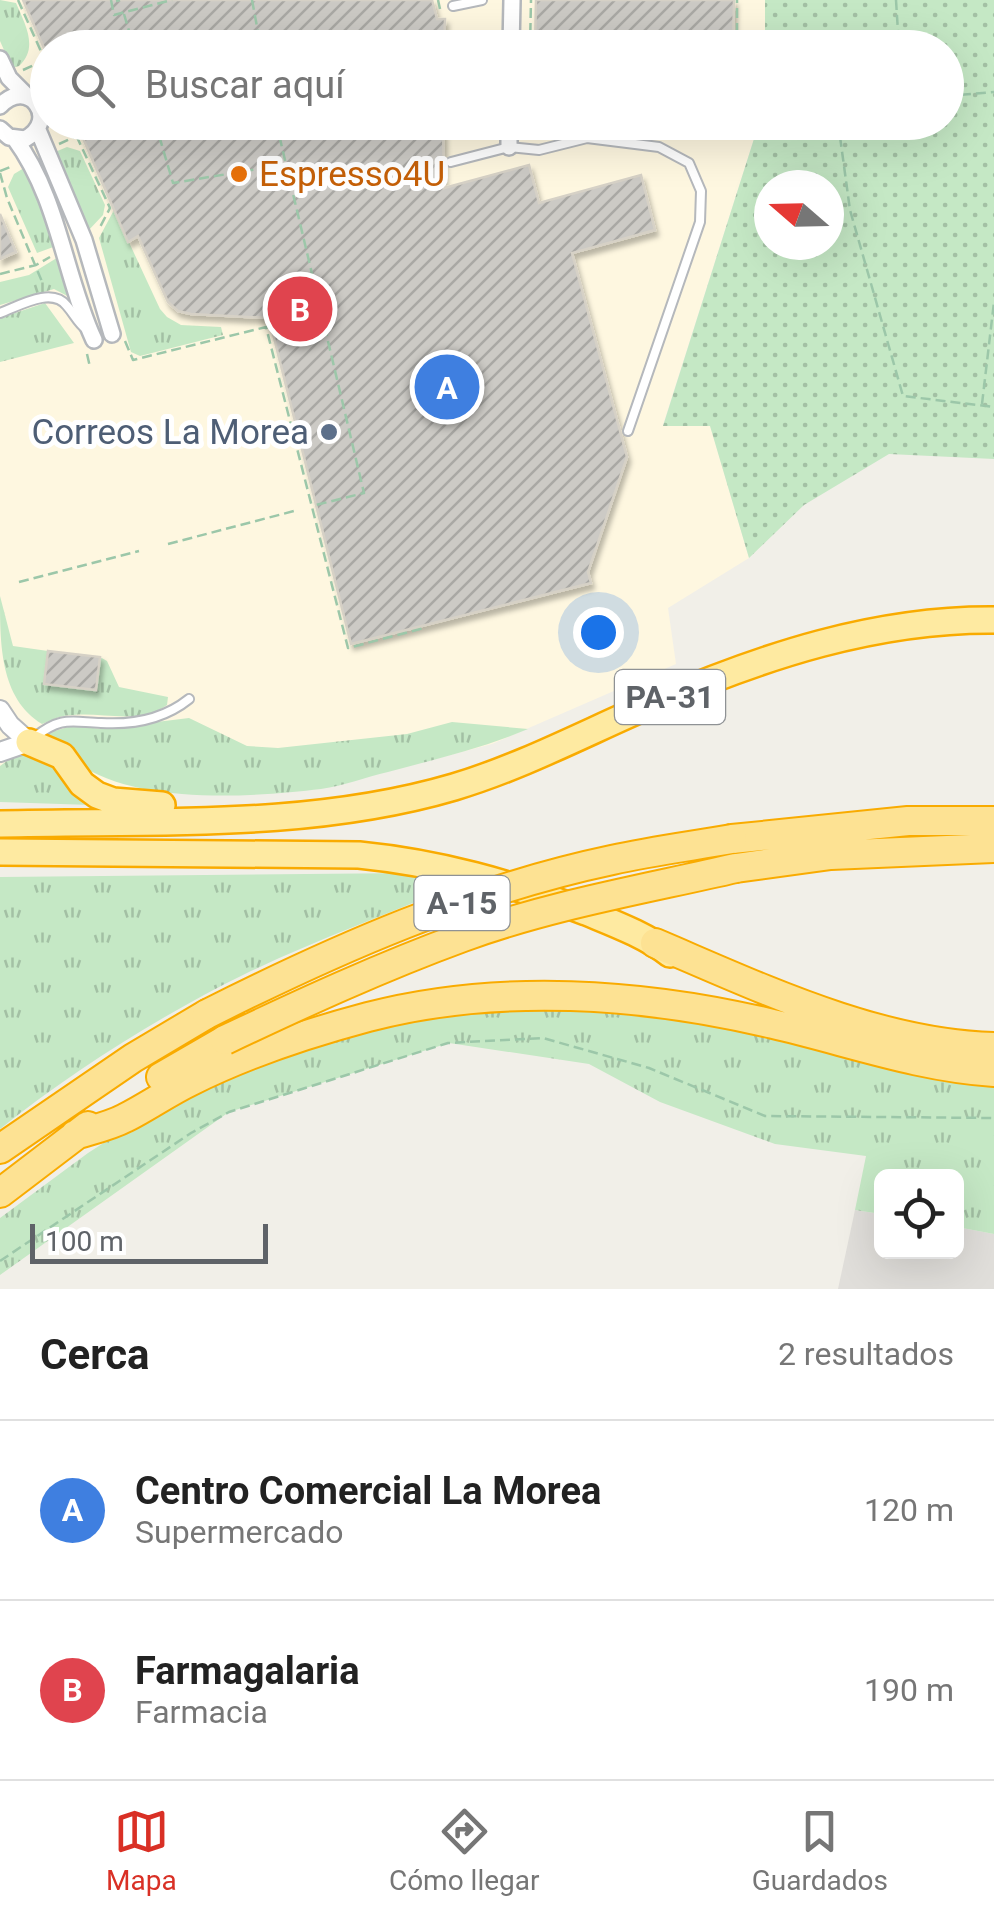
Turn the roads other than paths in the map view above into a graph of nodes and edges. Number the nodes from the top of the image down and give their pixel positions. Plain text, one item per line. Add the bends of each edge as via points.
1 (482, 0) edge
2 (512, 0) edge
3 (453, 6) dead end
4 (511, 30) edge
5 (0, 59) edge
6 (29, 98) joint
7 (0, 106) edge
8 (0, 129) edge
9 (30, 136) edge
10 (15, 139) junction
11 (42, 140) edge
12 (509, 140) edge
13 (579, 140) edge
14 (620, 140) edge
15 (470, 145) dead end
16 (508, 148) junction
17 (470, 157) junction
18 (451, 162) dead end
19 (0, 312) edge
20 (112, 334) dead end
21 (90, 339) joint
22 (628, 431) dead end
23 (994, 620) edge
24 (189, 698) dead end
25 (0, 710) edge
26 (29, 742) junction
27 (0, 752) edge
28 (356, 808) junction
29 (994, 821) edge
30 (0, 824) edge
31 (994, 848) edge
32 (0, 856) edge
33 (656, 943) junction
34 (994, 1047) edge
35 (994, 1063) edge
36 (994, 1072) edge
37 (75, 1135) junction
38 (0, 1149) edge
39 (0, 1193) edge

1 - 3 lane
2 - 4 street
5 - 6 street
6 - 7 street via 10,97
8 - 10 street
9 - 10 street
10 - 21 street via 66,249
11 - 20 street via 84,240
12 - 16 street
13 - 16 lane via 539,150
14 - 22 lane via 659,147 690,163 701,191 700,222
15 - 17 lane
16 - 17 lane
17 - 18 lane
19 - 21 lane via 57,298
23 - 28 highway, PA-31 via 877,628 763,659 526,762 454,787
24 - 26 lane via 149,720 64,720
25 - 26 street
26 - 27 street
26 - 28 highway via 62,756 82,784 113,801 223,807 330,801
28 - 30 highway, PA-31
29 - 38 highway, A-15, bridge via 908,821 732,839 611,860 459,904 317,958 207,1014
31 - 37 highway, A-15, bridge via 921,848 736,868 465,936 225,1040
32 - 33 highway via 359,854 420,862 528,890
33 - 34 highway via 872,1025
33 - 35 highway via 702,975 792,1013 914,1050
36 - 37 highway via 917,1062 684,1006 503,998 370,1016 298,1038
37 - 39 highway, A-15

